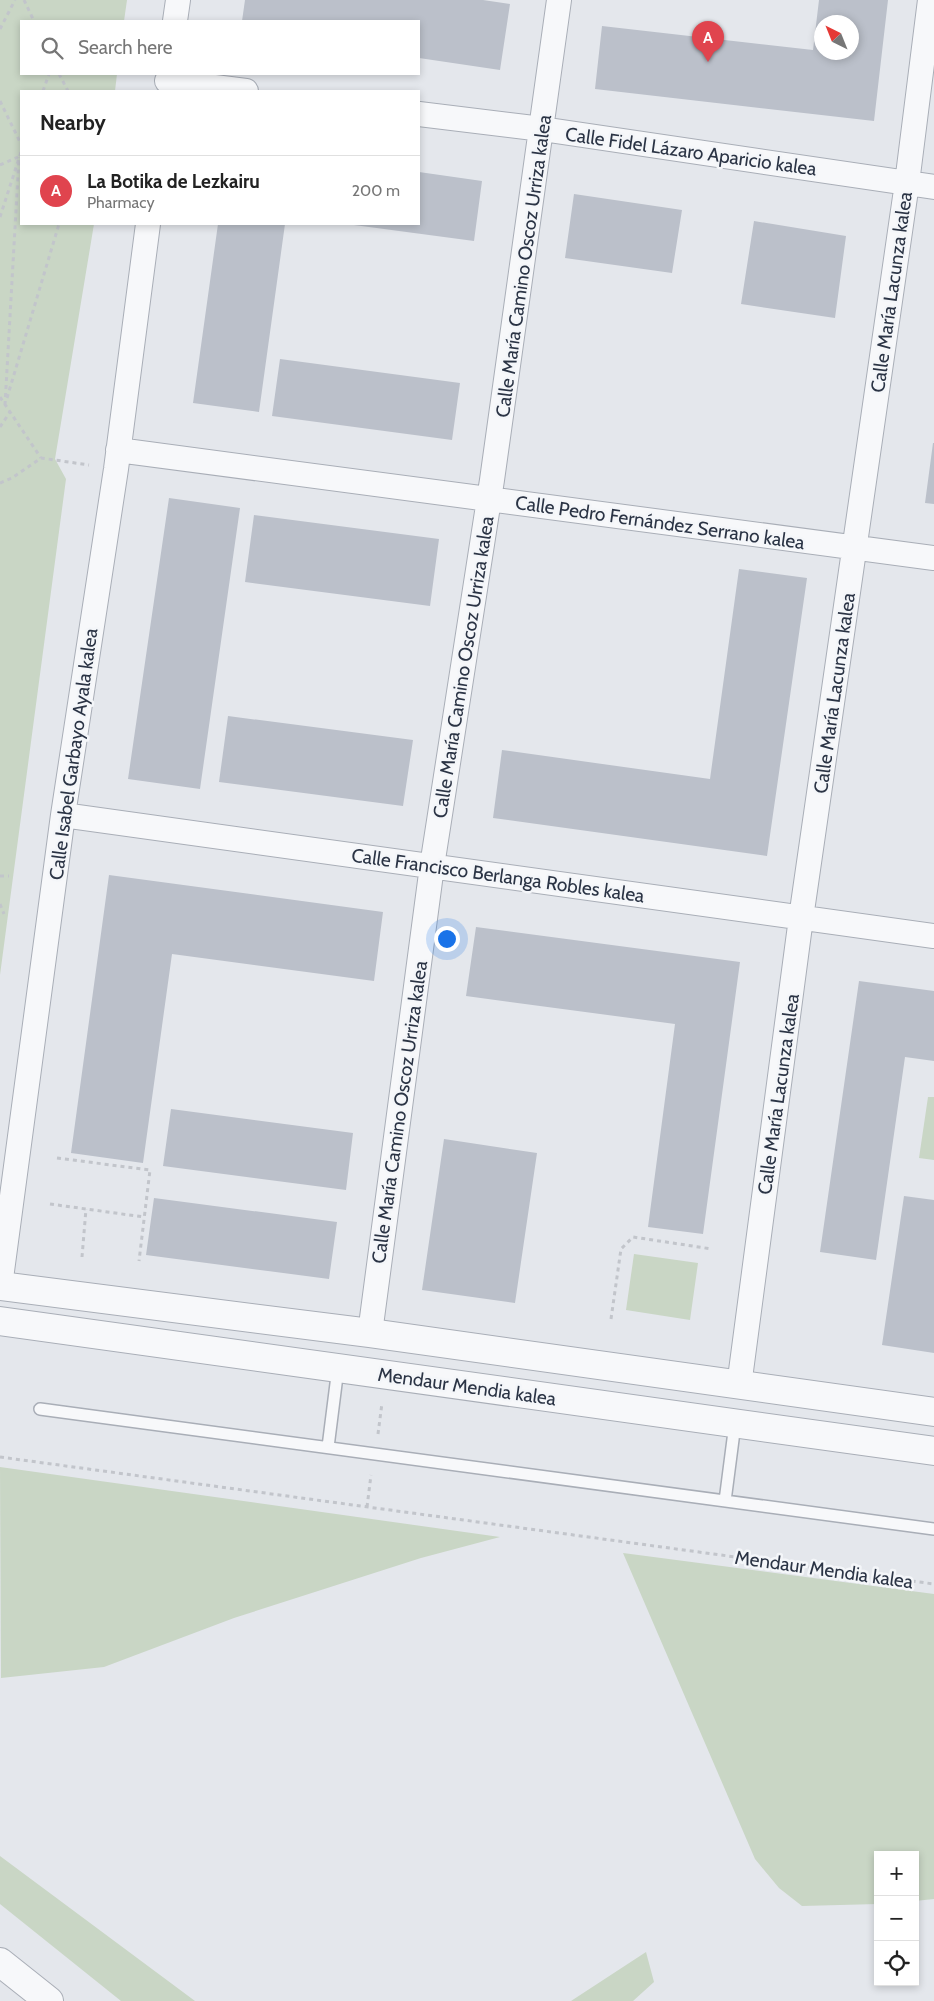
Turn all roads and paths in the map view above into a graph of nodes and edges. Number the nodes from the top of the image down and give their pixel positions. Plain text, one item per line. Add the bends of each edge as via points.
1 (15, 0) edge
2 (24, 0) edge
3 (178, 0) edge
4 (559, 0) edge
5 (930, 0) edge
6 (34, 20) edge
7 (175, 20) edge
8 (0, 29) edge
9 (49, 75) edge
10 (60, 75) edge
11 (167, 82) edge
12 (43, 90) edge
13 (67, 90) edge
14 (237, 90) edge
15 (0, 100) edge
16 (420, 114) edge
17 (542, 129) junction
18 (20, 142) edge
19 (20, 155) edge
20 (0, 165) edge
21 (907, 183) junction
22 (934, 187) edge
23 (0, 217) edge
24 (59, 225) edge
25 (148, 225) edge
26 (0, 397) edge
27 (4, 405) junction
28 (10, 412) junction
29 (0, 427) edge
30 (118, 450) junction
31 (41, 458) junction
32 (54, 460) dead end
33 (0, 483) edge
34 (489, 500) junction
35 (855, 548) junction
36 (934, 558) edge
37 (63, 815) junction
38 (432, 866) junction
39 (0, 876) edge
40 (9, 876) dead end
41 (0, 904) edge
42 (4, 914) dead end
43 (802, 918) junction
44 (934, 936) edge
45 (56, 1158) dead end
46 (50, 1204) dead end
47 (86, 1209) junction
48 (144, 1217) junction
49 (712, 1249) dead end
50 (82, 1257) dead end
51 (138, 1261) dead end
52 (0, 1286) edge
53 (611, 1319) dead end
54 (0, 1321) edge
55 (370, 1334) junction
56 (338, 1368) junction
57 (739, 1386) junction
58 (40, 1409) dead end
59 (934, 1412) edge
60 (735, 1424) junction
61 (328, 1447) junction
62 (934, 1451) edge
63 (0, 1457) edge
64 (725, 1501) junction
65 (934, 1529) edge
66 (934, 1584) edge
67 (0, 1962) edge
68 (48, 2001) edge

1 - 8 path
2 - 6 path
3 - 7 street
4 - 17 street, Calle María Camino Oscoz Urriza kalea
5 - 21 street, Calle María Lacunza kalea
9 - 12 path
10 - 13 path
11 - 14 street
15 - 18 path
16 - 17 street, Calle Fidel Lázaro Aparicio kalea
17 - 21 street, Calle Fidel Lázaro Aparicio kalea
17 - 34 street, Calle María Camino Oscoz Urriza kalea
19 - 20 path
19 - 23 path
19 - 27 path
21 - 22 street, Calle Fidel Lázaro Aparicio kalea
21 - 35 street, Calle María Lacunza kalea
24 - 27 path
25 - 30 street, Calle Isabel Garbayo Ayala kalea
26 - 27 path
27 - 28 path
28 - 29 path
28 - 31 path
30 - 34 street, Calle Pedro Fernández Serrano kalea
30 - 37 street, Calle Isabel Garbayo Ayala kalea
31 - 32 path
31 - 33 path
34 - 35 street, Calle Pedro Fernández Serrano kalea
34 - 38 street, Calle María Camino Oscoz Urriza kalea
35 - 36 street, Calle Pedro Fernández Serrano kalea
35 - 43 street, Calle María Lacunza kalea
37 - 38 street, Calle Francisco Berlanga Robles kalea
37 - 52 street, Calle Isabel Garbayo Ayala kalea
38 - 43 street, Calle Francisco Berlanga Robles kalea
38 - 55 street, Calle María Camino Oscoz Urriza kalea
39 - 40 path
41 - 42 path
43 - 44 street, Calle Francisco Berlanga Robles kalea
43 - 57 street, Calle María Lacunza kalea
45 - 48 path via 150,1170
46 - 47 path
47 - 48 path
47 - 50 path
48 - 51 path
49 - 53 path via 633,1237 621,1249
52 - 55 street, Mendaur Mendia kalea
54 - 56 street, Mendaur Mendia kalea
55 - 57 street, Mendaur Mendia kalea
56 - 60 street, Mendaur Mendia kalea
56 - 61 lane
57 - 59 street, Mendaur Mendia kalea
58 - 61 lane
60 - 62 street, Mendaur Mendia kalea
60 - 64 lane
61 - 64 lane
63 - 66 path, Mendaur Mendia kalea
64 - 65 lane
67 - 68 street

